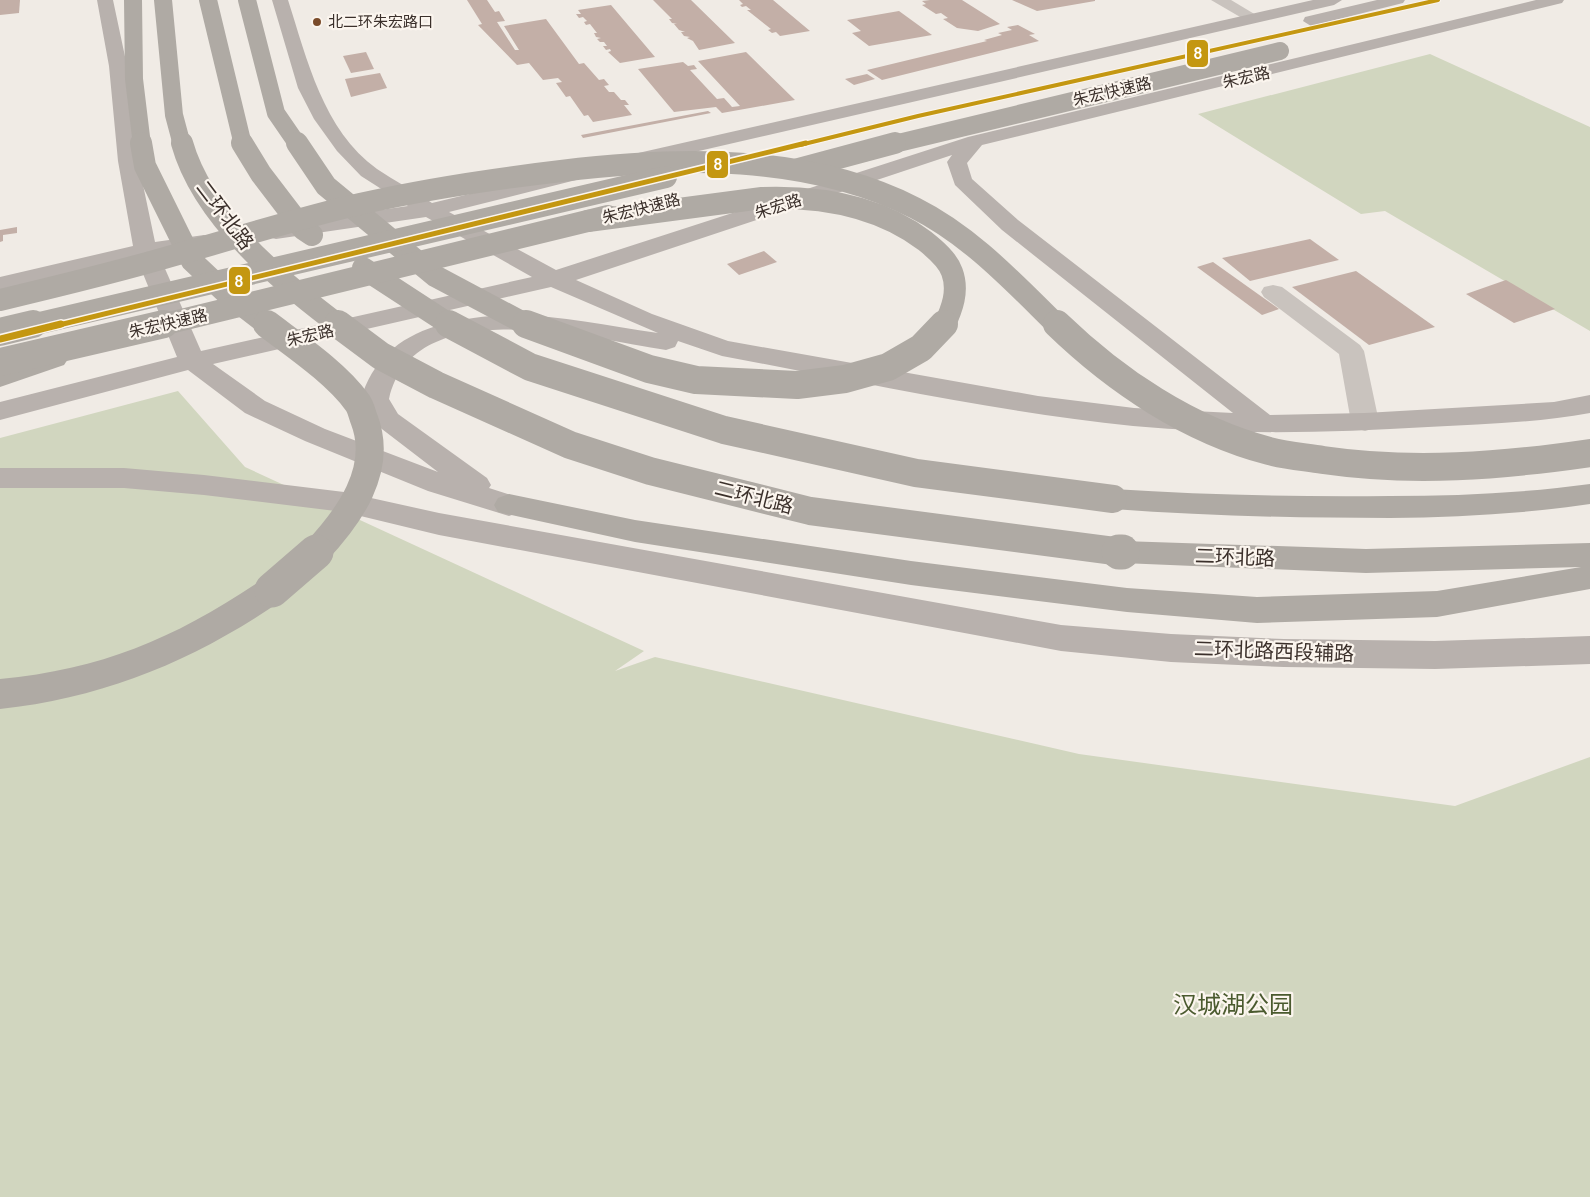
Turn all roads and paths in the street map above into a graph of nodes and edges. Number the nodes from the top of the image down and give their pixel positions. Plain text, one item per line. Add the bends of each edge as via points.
1 (105, 0) edge
2 (133, 0) edge
3 (163, 0) edge
4 (208, 0) edge
5 (247, 0) edge
6 (280, 0) edge
7 (1219, 0) edge
8 (1334, 0) edge
9 (1397, 0) edge
10 (1556, 0) edge
11 (1458, 4) dead end
12 (1255, 26) junction
13 (1280, 51) joint
14 (975, 141) junction
15 (429, 210) junction
16 (588, 221) junction
17 (145, 250) junction
18 (554, 279) junction
19 (0, 284) edge
20 (1273, 292) dead end
21 (0, 300) edge
22 (162, 325) junction
23 (0, 332) edge
24 (722, 348) junction
25 (192, 361) junction
26 (0, 363) edge
27 (0, 379) edge
28 (1590, 404) edge
29 (0, 411) edge
30 (1365, 422) junction
31 (1264, 424) junction
32 (1590, 453) edge
33 (0, 478) edge
34 (1590, 494) edge
35 (509, 505) junction
36 (733, 546) junction
37 (586, 551) junction
38 (1590, 555) edge
39 (618, 557) junction
40 (1590, 576) edge
41 (1590, 650) edge
42 (0, 694) edge

1 - 17 main road
2 - 42 highway, bridge via 134,79 145,166 192,261 226,293 322,366 358,403 372,448 366,477 335,532 307,561 233,617 187,643 138,663 80,682
3 - 38 highway, 二环北路, bridge via 174,115 184,151 202,189 243,244 302,297 381,356 436,386 570,445 650,471 810,511 1122,552 1366,561
4 - 34 highway, bridge via 241,142 303,229 449,324 530,367 724,430 916,473 1113,499 1301,509 1477,506
5 - 16 highway, bridge via 276,113 326,186 435,276 531,327 649,369 696,380 797,385 845,379 888,367 942,330 952,308 952,271 936,250 885,217 823,200 762,198
6 - 15 main road via 307,88 324,119 368,172
7 - 12 street
8 - 12 main road
9 - 12 main road, 朱宏路
10 - 14 main road, 朱宏路
11 - 13 main road, 朱宏路
12 - 15 main road via 682,149
12 - 23 highway, 朱宏快速路, bridge via 495,219
13 - 16 highway, 朱宏快速路, bridge
14 - 18 main road, 朱宏路
14 - 31 main road via 957,162 962,181 1010,225
15 - 17 main road
15 - 18 main road
16 - 22 highway, 朱宏快速路, bridge
17 - 19 main road
17 - 25 main road
18 - 24 main road via 643,319
18 - 25 main road, 朱宏路
20 - 30 street via 1351,351
21 - 32 highway, bridge via 328,213 430,191 643,162 739,162 820,176 885,194 917,209 982,251 1090,355 1148,396 1210,429 1269,451 1377,468 1435,469
22 - 26 highway, 朱宏快速路, bridge
22 - 27 highway, bridge
24 - 31 main road via 1038,405 1134,417
24 - 35 main road via 544,322 503,320 442,332 403,351 381,378 375,399 388,420 460,476
25 - 29 main road, 朱宏路
25 - 35 main road via 255,407 315,435 439,484
28 - 30 main road via 1554,411
30 - 31 main road
33 - 37 main road, 二环北路西段辅路 via 124,478 344,502
35 - 36 highway
35 - 37 main road
36 - 39 main road
36 - 40 highway via 1115,599 1257,610 1437,604
37 - 39 main road, 二环北路西段辅路
39 - 41 main road, 二环北路西段辅路 via 1061,638 1272,653 1435,655

